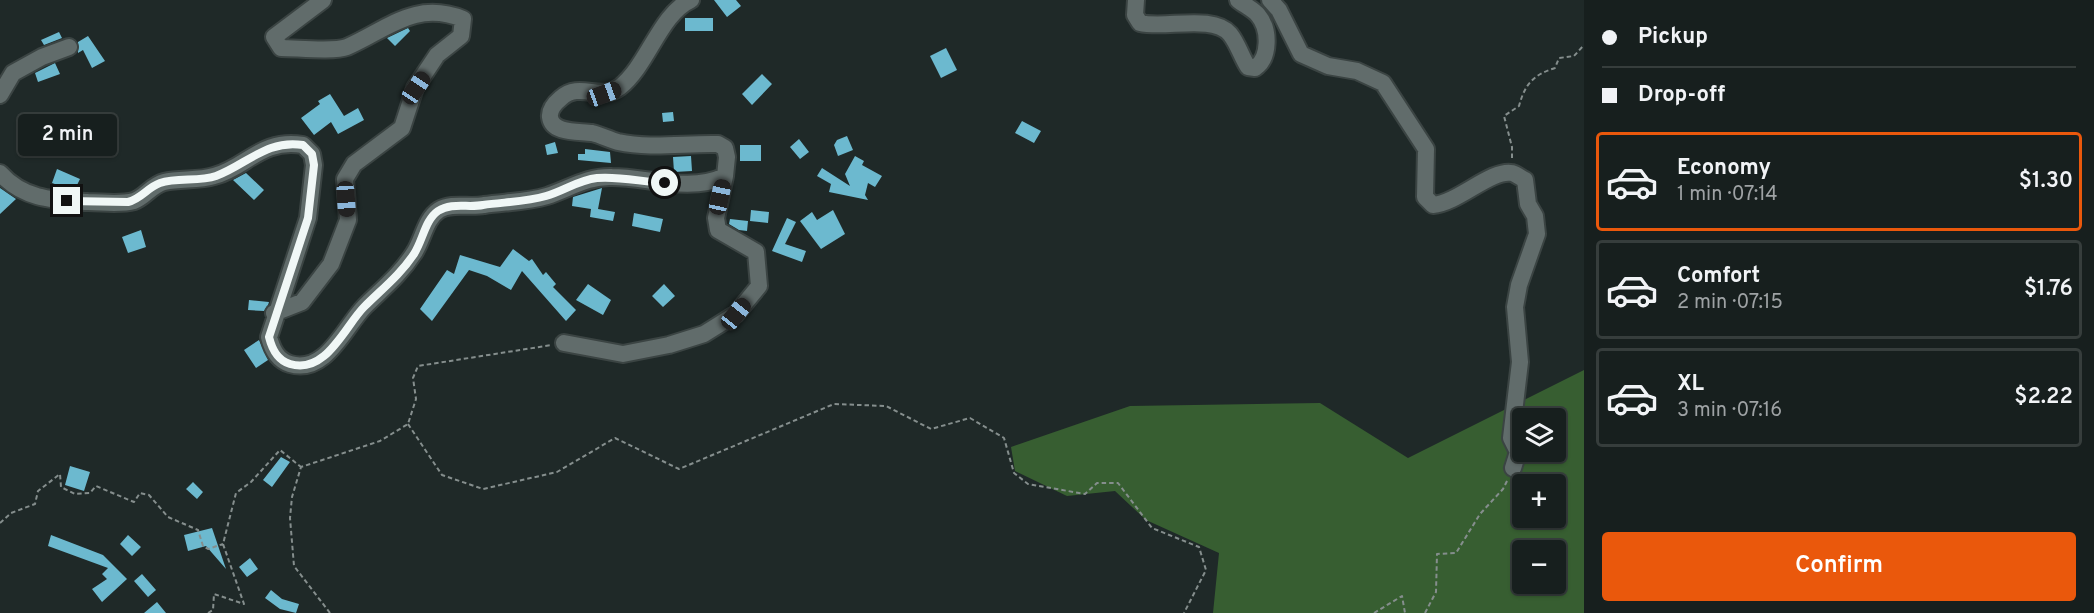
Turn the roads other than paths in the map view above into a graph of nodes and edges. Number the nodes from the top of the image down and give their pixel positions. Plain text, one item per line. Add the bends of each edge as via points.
1 (323, 0) edge
2 (691, 0) edge
3 (1136, 0) edge
4 (1238, 0) edge
5 (1270, 0) edge
6 (69, 47) dead end
7 (0, 95) edge
8 (0, 173) edge
9 (725, 176) junction
10 (274, 313) junction
11 (564, 343) road end
12 (1512, 468) road end

1 - 10 street via 274,37 281,48 345,48 419,4 450,9 463,18 461,36 437,55 416,88 402,128 354,164 345,179 348,220 332,264 302,302
2 - 9 street via 675,11 631,77 604,94 573,90 553,106 551,122 558,129 619,142 718,144 725,148 727,157
3 - 4 street via 1135,15 1140,23 1155,27 1215,25 1228,32 1248,67 1255,68 1263,62 1265,32 1259,16
5 - 12 street via 1301,54 1383,82 1426,148 1425,197 1433,205 1445,204 1497,176 1511,173 1525,180 1537,234 1515,307 1520,362 1511,438 1518,452
6 - 7 street via 13,72
8 - 10 street via 21,191 48,200 118,203 137,200 156,184 215,176 255,153 277,146 303,145 312,154 314,165 308,218
9 - 10 street via 684,183 594,178 546,196 439,210 393,282 365,306 334,346 314,363 301,366 278,357 269,337
9 - 11 street via 716,218 718,230 756,252 759,286 736,314 704,334 623,354

